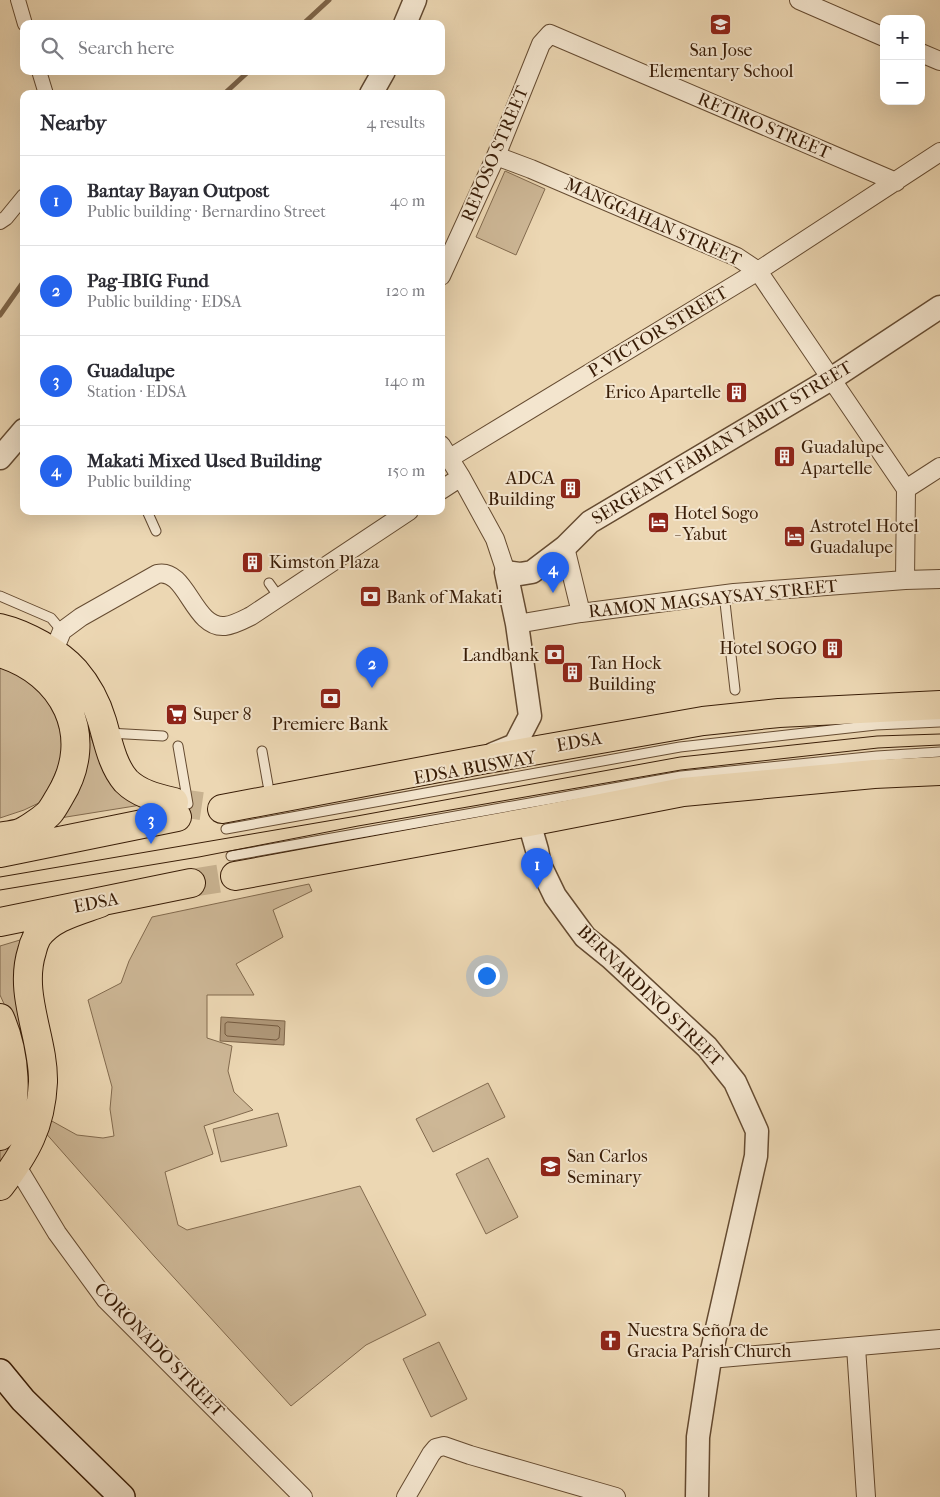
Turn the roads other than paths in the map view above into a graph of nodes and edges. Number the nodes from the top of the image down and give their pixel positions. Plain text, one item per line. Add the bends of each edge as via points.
1 (18, 0) edge
2 (415, 0) edge
3 (799, 0) edge
4 (24, 20) edge
5 (407, 20) edge
6 (550, 34) joint
7 (880, 35) edge
8 (925, 55) edge
9 (940, 61) edge
10 (41, 75) edge
11 (382, 75) edge
12 (45, 90) edge
13 (373, 90) edge
14 (940, 152) edge
15 (496, 156) junction
16 (896, 182) junction
17 (20, 201) edge
18 (0, 222) edge
19 (445, 267) edge
20 (758, 271) junction
21 (940, 307) edge
22 (831, 379) junction
23 (20, 435) edge
24 (445, 451) edge
25 (0, 458) edge
26 (940, 467) edge
27 (462, 476) junction
28 (445, 487) edge
29 (906, 489) junction
30 (149, 515) edge
31 (402, 515) edge
32 (156, 531) dead end
33 (565, 547) junction
34 (506, 572) junction
35 (940, 579) edge
36 (905, 580) junction
37 (724, 594) junction
38 (0, 596) edge
39 (581, 613) junction
40 (518, 624) junction
41 (0, 628) edge
42 (57, 642) junction
43 (0, 652) edge
44 (735, 690) dead end
45 (940, 705) edge
46 (940, 722) edge
47 (106, 733) junction
48 (163, 736) dead end
49 (178, 746) dead end
50 (262, 751) dead end
51 (940, 752) edge
52 (482, 760) junction
53 (940, 771) edge
54 (268, 785) dead end
55 (180, 807) junction
56 (224, 819) joint
57 (529, 822) junction
58 (0, 837) edge
59 (0, 853) edge
60 (233, 866) joint
61 (192, 883) tunnel mouth
62 (100, 903) junction
63 (0, 922) edge
64 (0, 1018) edge
65 (6, 1110) edge
66 (0, 1136) edge
67 (8, 1175) edge
68 (940, 1339) edge
69 (856, 1347) junction
70 (710, 1359) junction
71 (0, 1372) edge
72 (122, 1497) edge
73 (304, 1497) edge
74 (406, 1497) edge
75 (616, 1497) edge
76 (697, 1497) edge
77 (866, 1497) edge

1 - 4 street
2 - 5 street
3 - 7 street
6 - 15 street, REPOSO STREET via 541,44
6 - 16 street, RETIRO STREET
8 - 9 street
10 - 12 street
11 - 13 street
14 - 16 street, P. VICTOR STREET
15 - 19 street, REPOSO STREET
15 - 20 street, MANGGAHAN STREET via 737,257
16 - 20 street, P. VICTOR STREET
17 - 18 street
20 - 22 street, MANGGAHAN STREET
20 - 24 street, P. VICTOR STREET
21 - 22 street, SERGEANT FABIAN YABUT STREET
22 - 29 street, MANGGAHAN STREET
22 - 33 street, SERGEANT FABIAN YABUT STREET via 590,522
23 - 25 street
24 - 27 street
26 - 29 street
27 - 28 street
27 - 34 street via 495,539
29 - 36 street
30 - 32 lane
31 - 42 street via 274,590 251,616 236,624 212,624 162,568 157,574 80,617
33 - 34 street, SERGEANT FABIAN YABUT STREET via 532,572
33 - 39 street
34 - 40 street
35 - 36 street, RAMON MAGSAYSAY STREET
36 - 37 street, RAMON MAGSAYSAY STREET
37 - 39 street, RAMON MAGSAYSAY STREET
37 - 44 lane
38 - 42 lane via 51,618
39 - 40 street, RAMON MAGSAYSAY STREET
40 - 52 street via 530,716 515,745
41 - 42 highway via 37,643
42 - 47 highway via 88,691
43 - 58 highway via 31,666 57,690 72,719 76,745 73,769 49,814 23,832
45 - 52 highway, EDSA via 717,719
46 - 56 lane, EDSA BUSWAY via 680,747
47 - 48 lane
47 - 55 highway via 125,780 143,793
49 - 55 lane
50 - 54 lane
51 - 60 lane via 681,776
52 - 56 highway, EDSA
53 - 57 highway via 683,792
55 - 59 highway
57 - 60 highway
57 - 70 street, BERNARDINO STREET via 540,865 555,896 586,937 707,1047 735,1082 757,1131 756,1156
61 - 62 highway, EDSA
62 - 63 highway, EDSA
62 - 67 highway via 46,927 36,939 30,956 27,974 43,1081 33,1132
64 - 65 highway via 9,1040 14,1087
65 - 66 highway via 4,1130
67 - 73 street, CORONADO STREET via 57,1233 106,1300
68 - 69 street
69 - 70 street
69 - 77 street
70 - 76 street, BERNARDINO STREET via 698,1437
71 - 72 main road via 23,1400
74 - 75 street via 431,1454 444,1446

